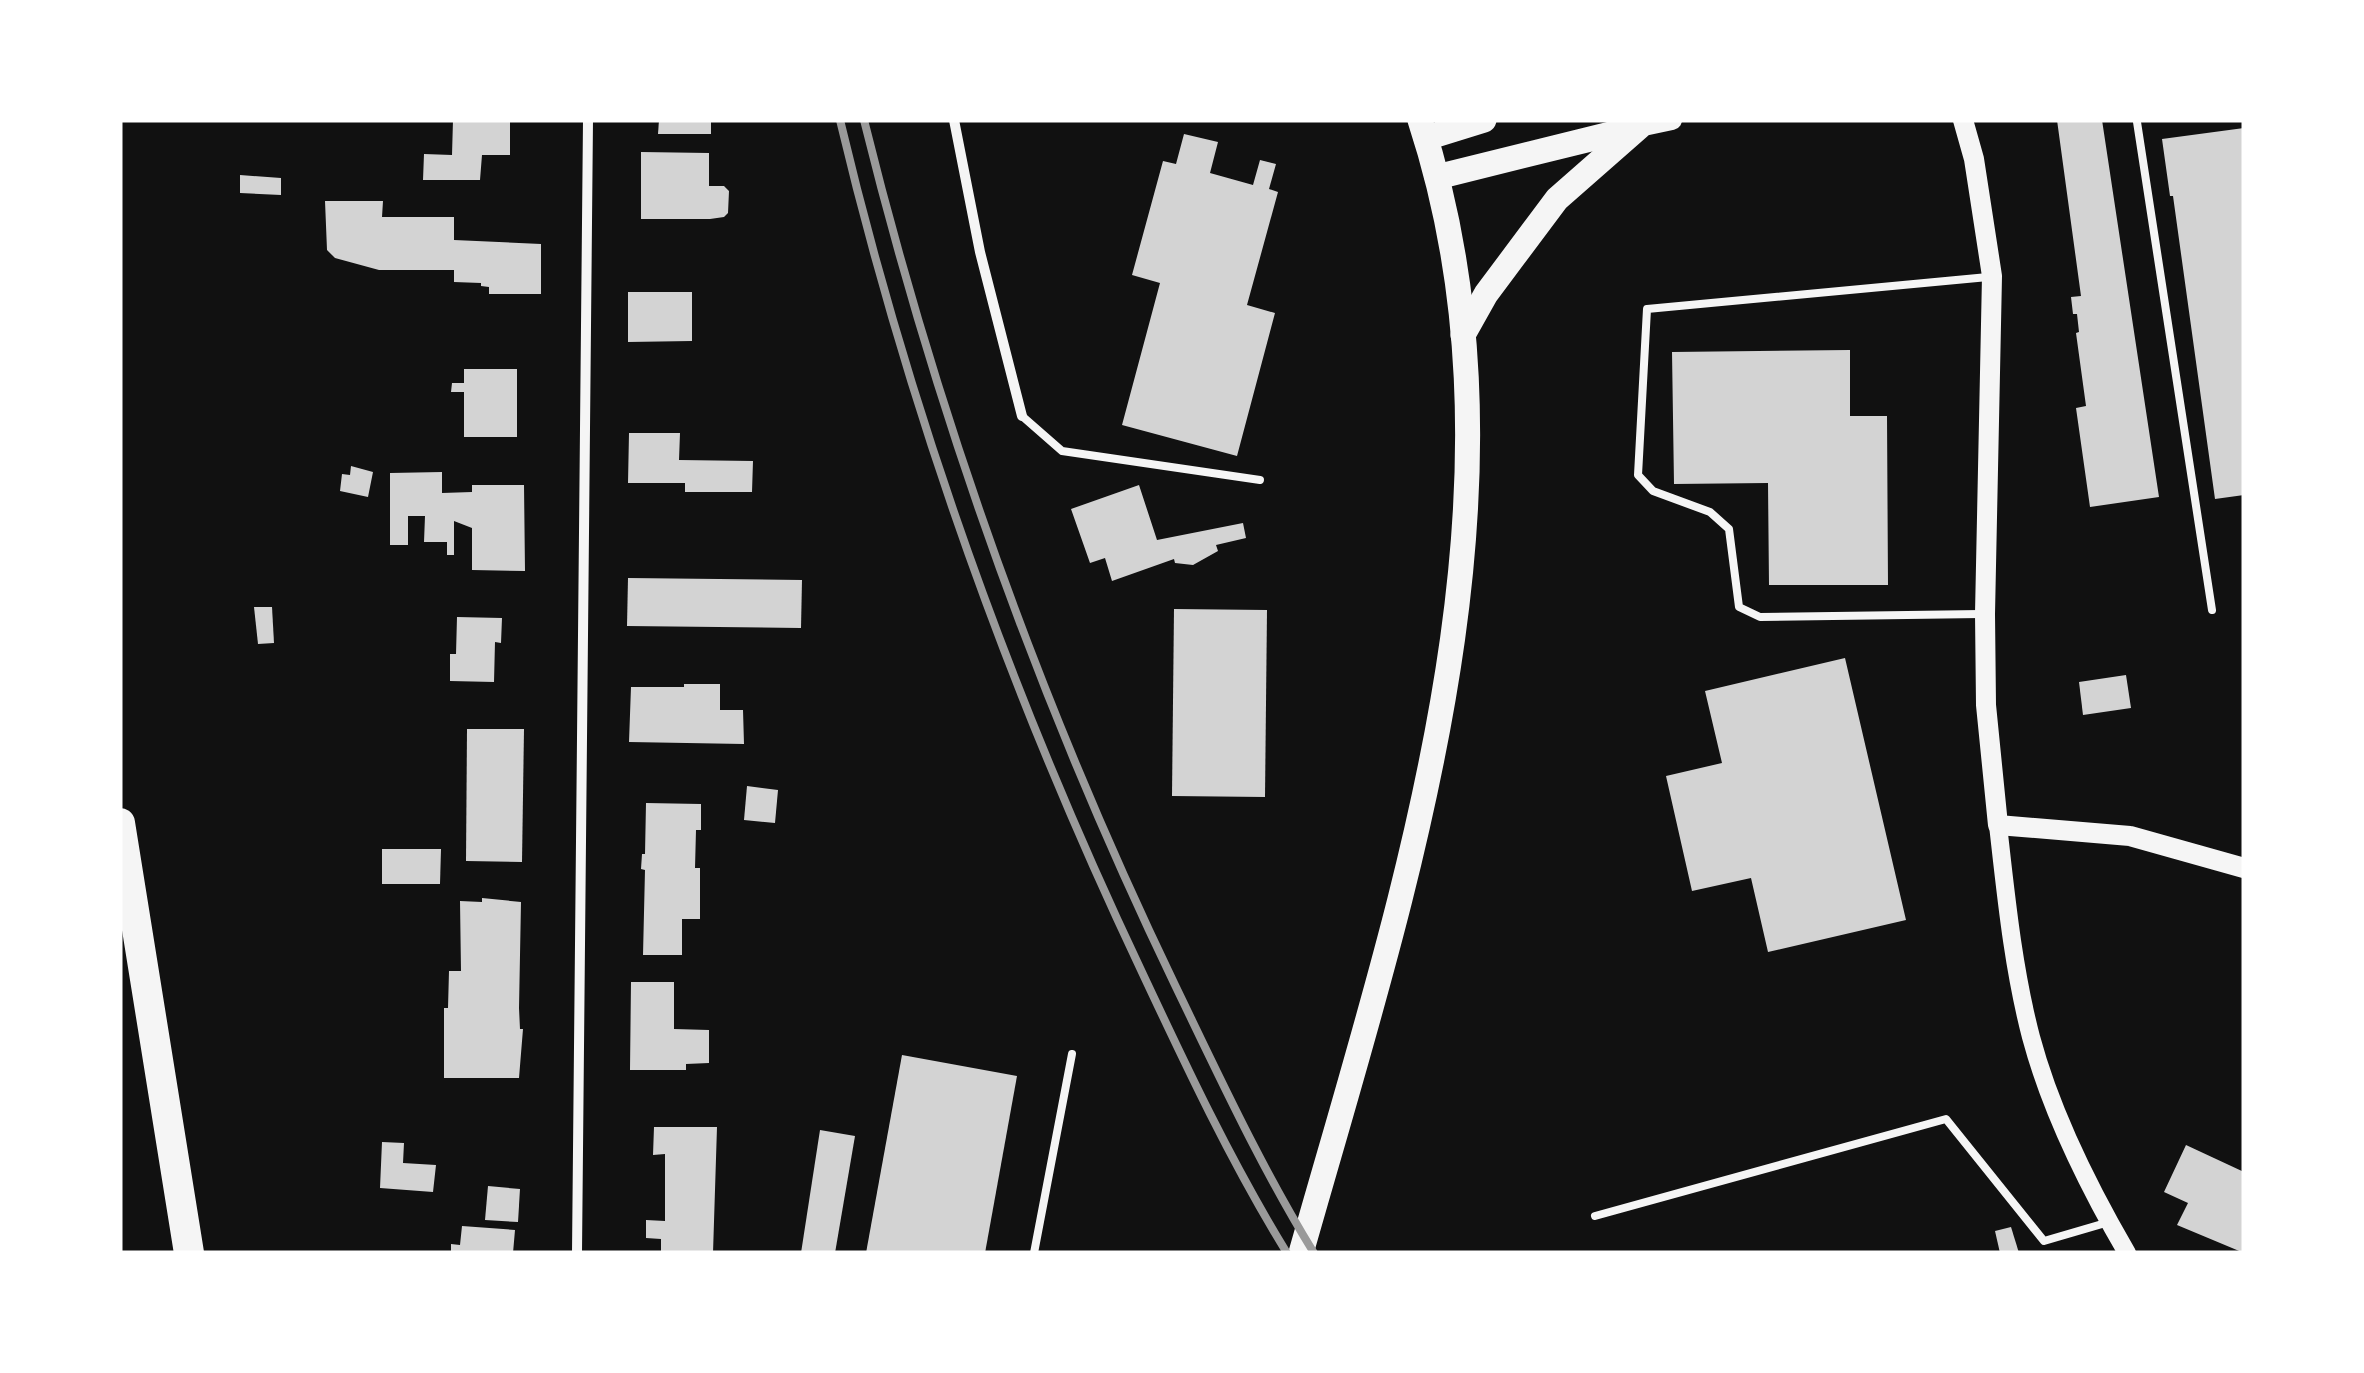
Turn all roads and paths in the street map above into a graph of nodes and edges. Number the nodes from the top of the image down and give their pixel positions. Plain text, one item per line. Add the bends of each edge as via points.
1 (588, 120) edge
2 (954, 120) edge
3 (1484, 120) edge
4 (1672, 120) edge
5 (1963, 120) edge
6 (2136, 122) dead end
7 (1639, 127) junction
8 (1423, 129) edge
9 (1437, 177) junction
10 (1992, 276) junction
11 (1464, 335) junction
12 (1022, 416) joint
13 (1260, 480) dead end
14 (2212, 610) dead end
15 (1985, 614) junction
16 (120, 823) edge
17 (1998, 825) junction
18 (2244, 868) edge
19 (1072, 1054) dead end
20 (1595, 1216) dead end
21 (2109, 1222) junction
22 (189, 1253) edge
23 (578, 1253) edge
24 (1034, 1253) edge
25 (1301, 1253) edge
26 (2127, 1253) edge

1 - 23 street
2 - 12 street
3 - 8 main road
4 - 7 main road
5 - 10 main road
6 - 14 lane
7 - 9 main road
7 - 11 main road via 1557,198
8 - 9 main road
9 - 11 main road
10 - 15 main road
10 - 15 lane via 1647,309 1638,476 1653,491 1710,512 1729,529 1738,607 1760,617
11 - 25 main road via 1460,584 1436,736 1412,850
12 - 13 lane via 1062,451
15 - 17 main road
16 - 22 highway
17 - 18 main road via 2130,836
17 - 21 street via 2031,1038 2068,1141
19 - 24 lane
20 - 21 lane via 1946,1119 2044,1241
21 - 26 street

